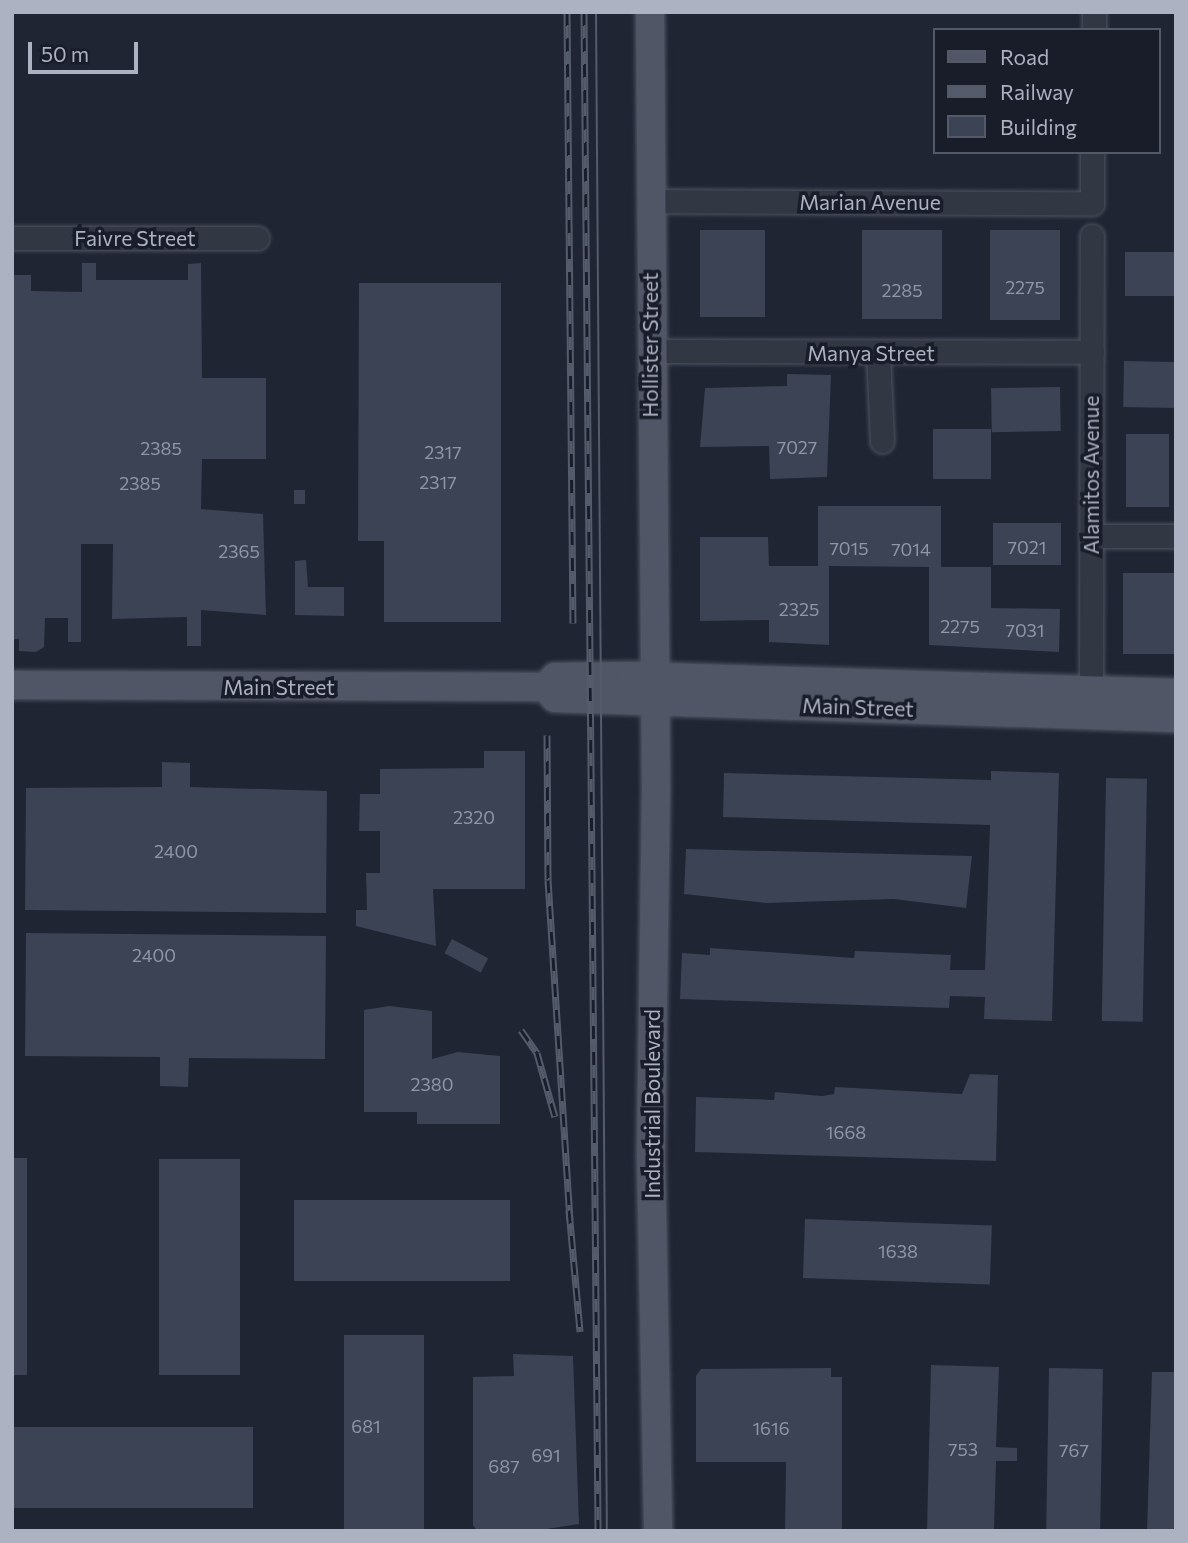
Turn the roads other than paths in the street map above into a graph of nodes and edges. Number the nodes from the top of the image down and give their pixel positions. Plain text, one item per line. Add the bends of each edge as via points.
1 (650, 12) edge
2 (1092, 154) edge
3 (649, 201) junction
4 (1092, 236) dead end
5 (12, 237) edge
6 (257, 238) dead end
7 (650, 351) junction
8 (1092, 352) junction
9 (878, 353) junction
10 (882, 441) dead end
11 (1090, 536) junction
12 (1176, 536) edge
13 (12, 685) edge
14 (651, 688) junction
15 (1176, 693) edge
16 (1091, 702) junction
17 (1176, 718) edge
18 (658, 1531) edge

1 - 3 main road, Hollister Street
2 - 3 street, Marian Avenue via 1092,202
3 - 7 main road, Hollister Street
4 - 8 street, Alamitos Avenue
5 - 6 street, Faivre Street
7 - 9 street, Manya Street
7 - 14 main road, Hollister Street
8 - 9 street, Manya Street
8 - 11 street, Alamitos Avenue
9 - 10 street
11 - 12 street
11 - 16 street, Alamitos Avenue
13 - 14 main road, Main Street via 546,687 555,677
14 - 16 main road, Main Street
14 - 18 main road, Industrial Boulevard
15 - 16 main road, Main Street
16 - 17 main road, Main Street

